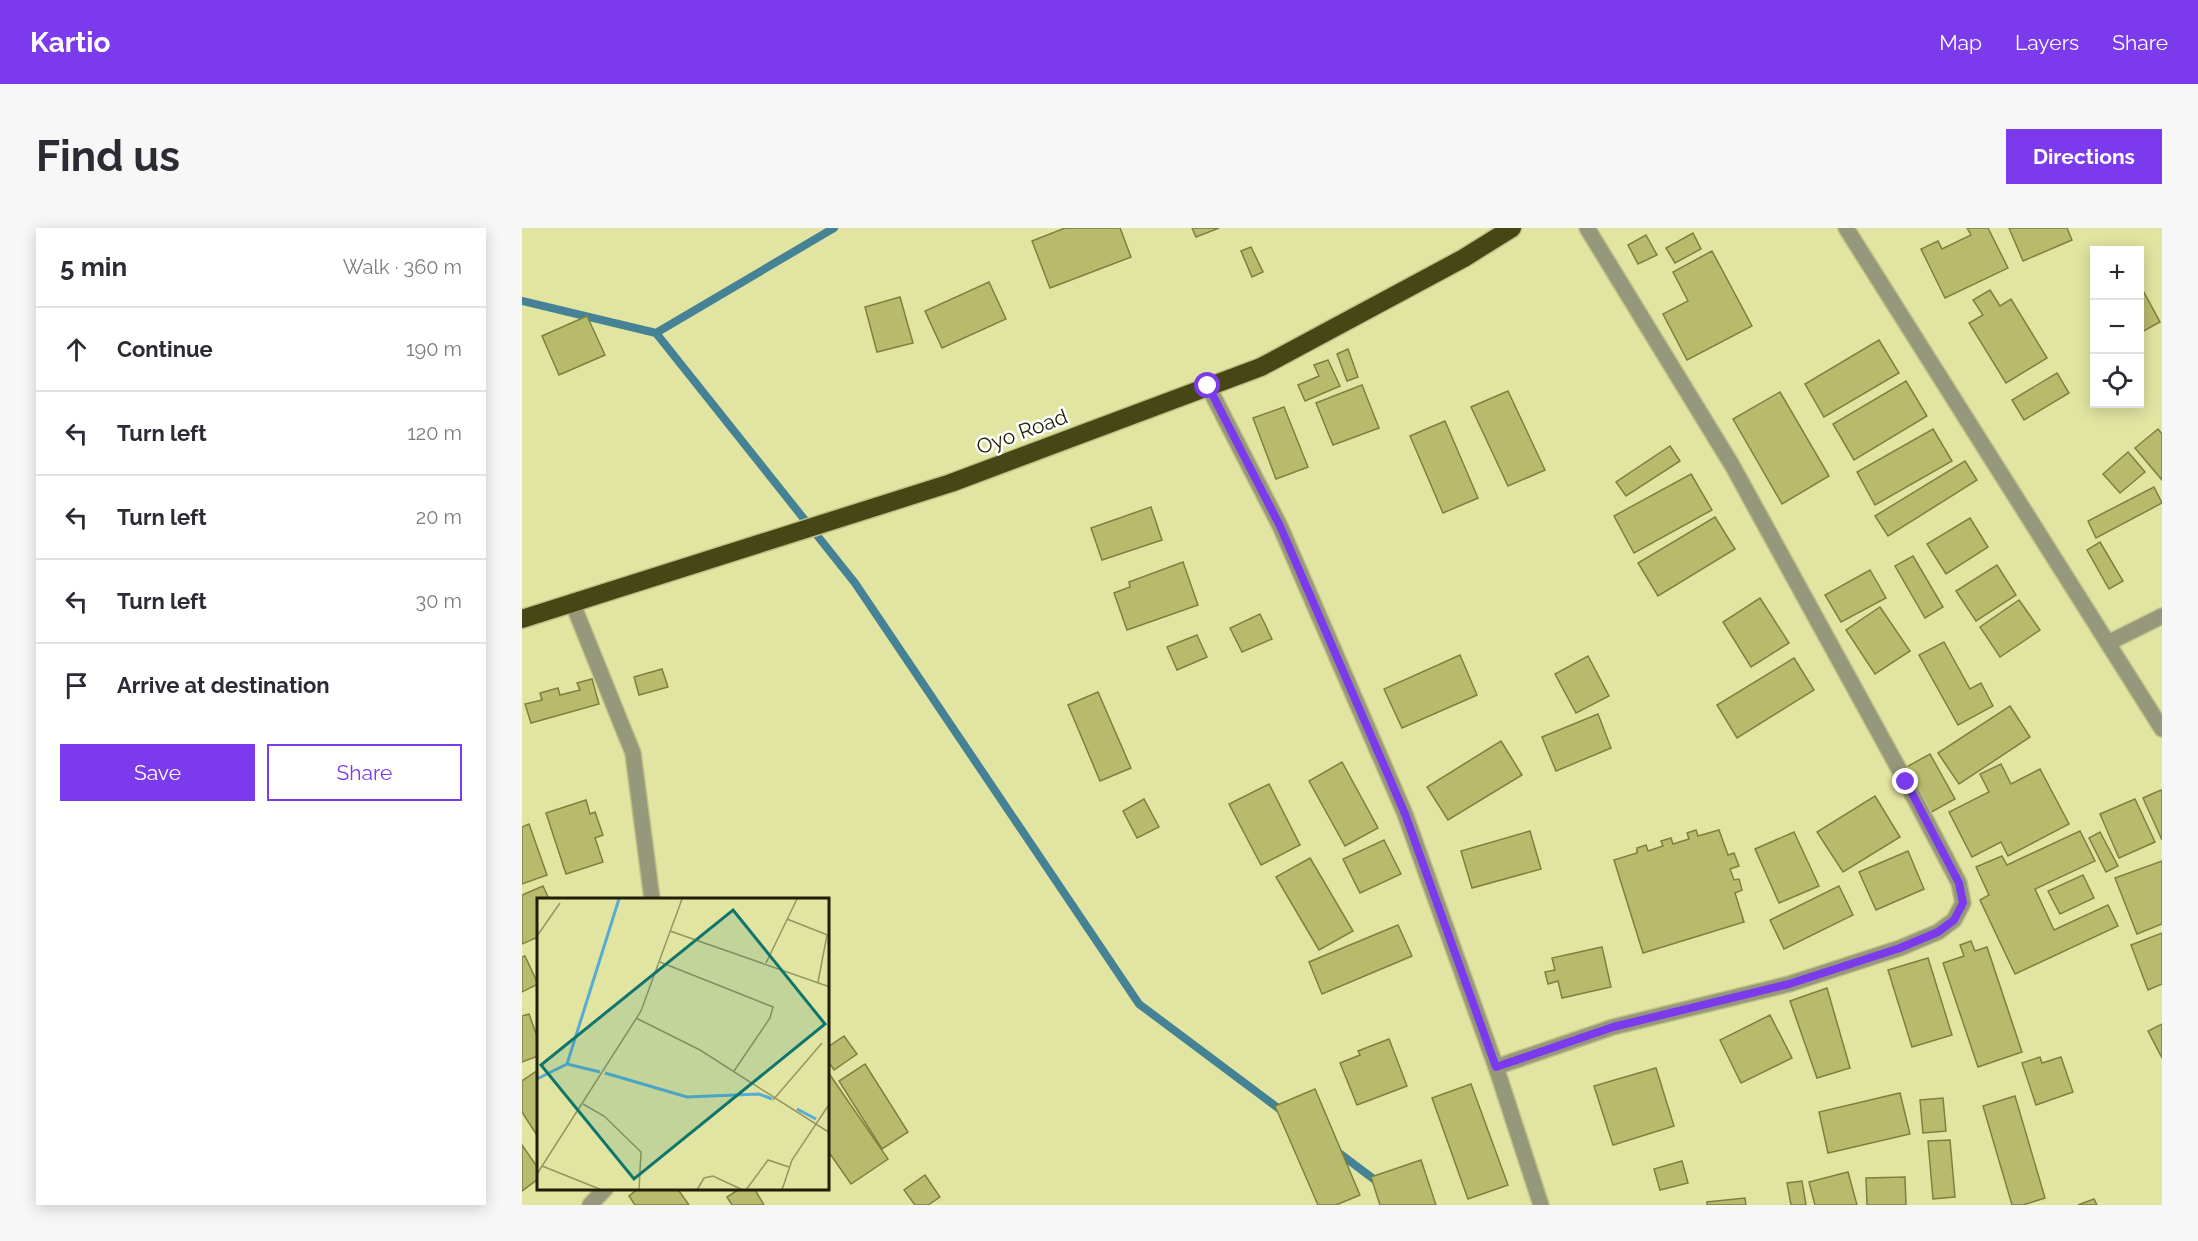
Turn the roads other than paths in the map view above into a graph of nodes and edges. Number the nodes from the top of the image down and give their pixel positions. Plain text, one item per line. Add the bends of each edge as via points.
1 (1512, 228) edge
2 (1587, 228) edge
3 (1846, 228) edge
4 (1208, 386) junction
5 (572, 602) junction
6 (2162, 616) edge
7 (522, 619) edge
8 (2108, 643) junction
9 (2162, 729) edge
10 (652, 898) edge
11 (1496, 1067) junction
12 (604, 1190) edge
13 (590, 1205) edge
14 (1541, 1205) edge

1 - 4 highway, Oyo Road via 1261,367
2 - 11 street via 1732,465 1906,782 1959,883 1963,903 1954,920 1938,932 1900,948 1789,984 1613,1027
3 - 8 street
4 - 5 highway, Oyo Road via 951,483
4 - 11 street via 1280,526 1405,814
5 - 7 highway, Oyo Road
5 - 10 street via 633,753
6 - 8 street
8 - 9 street
11 - 14 street
12 - 13 street

